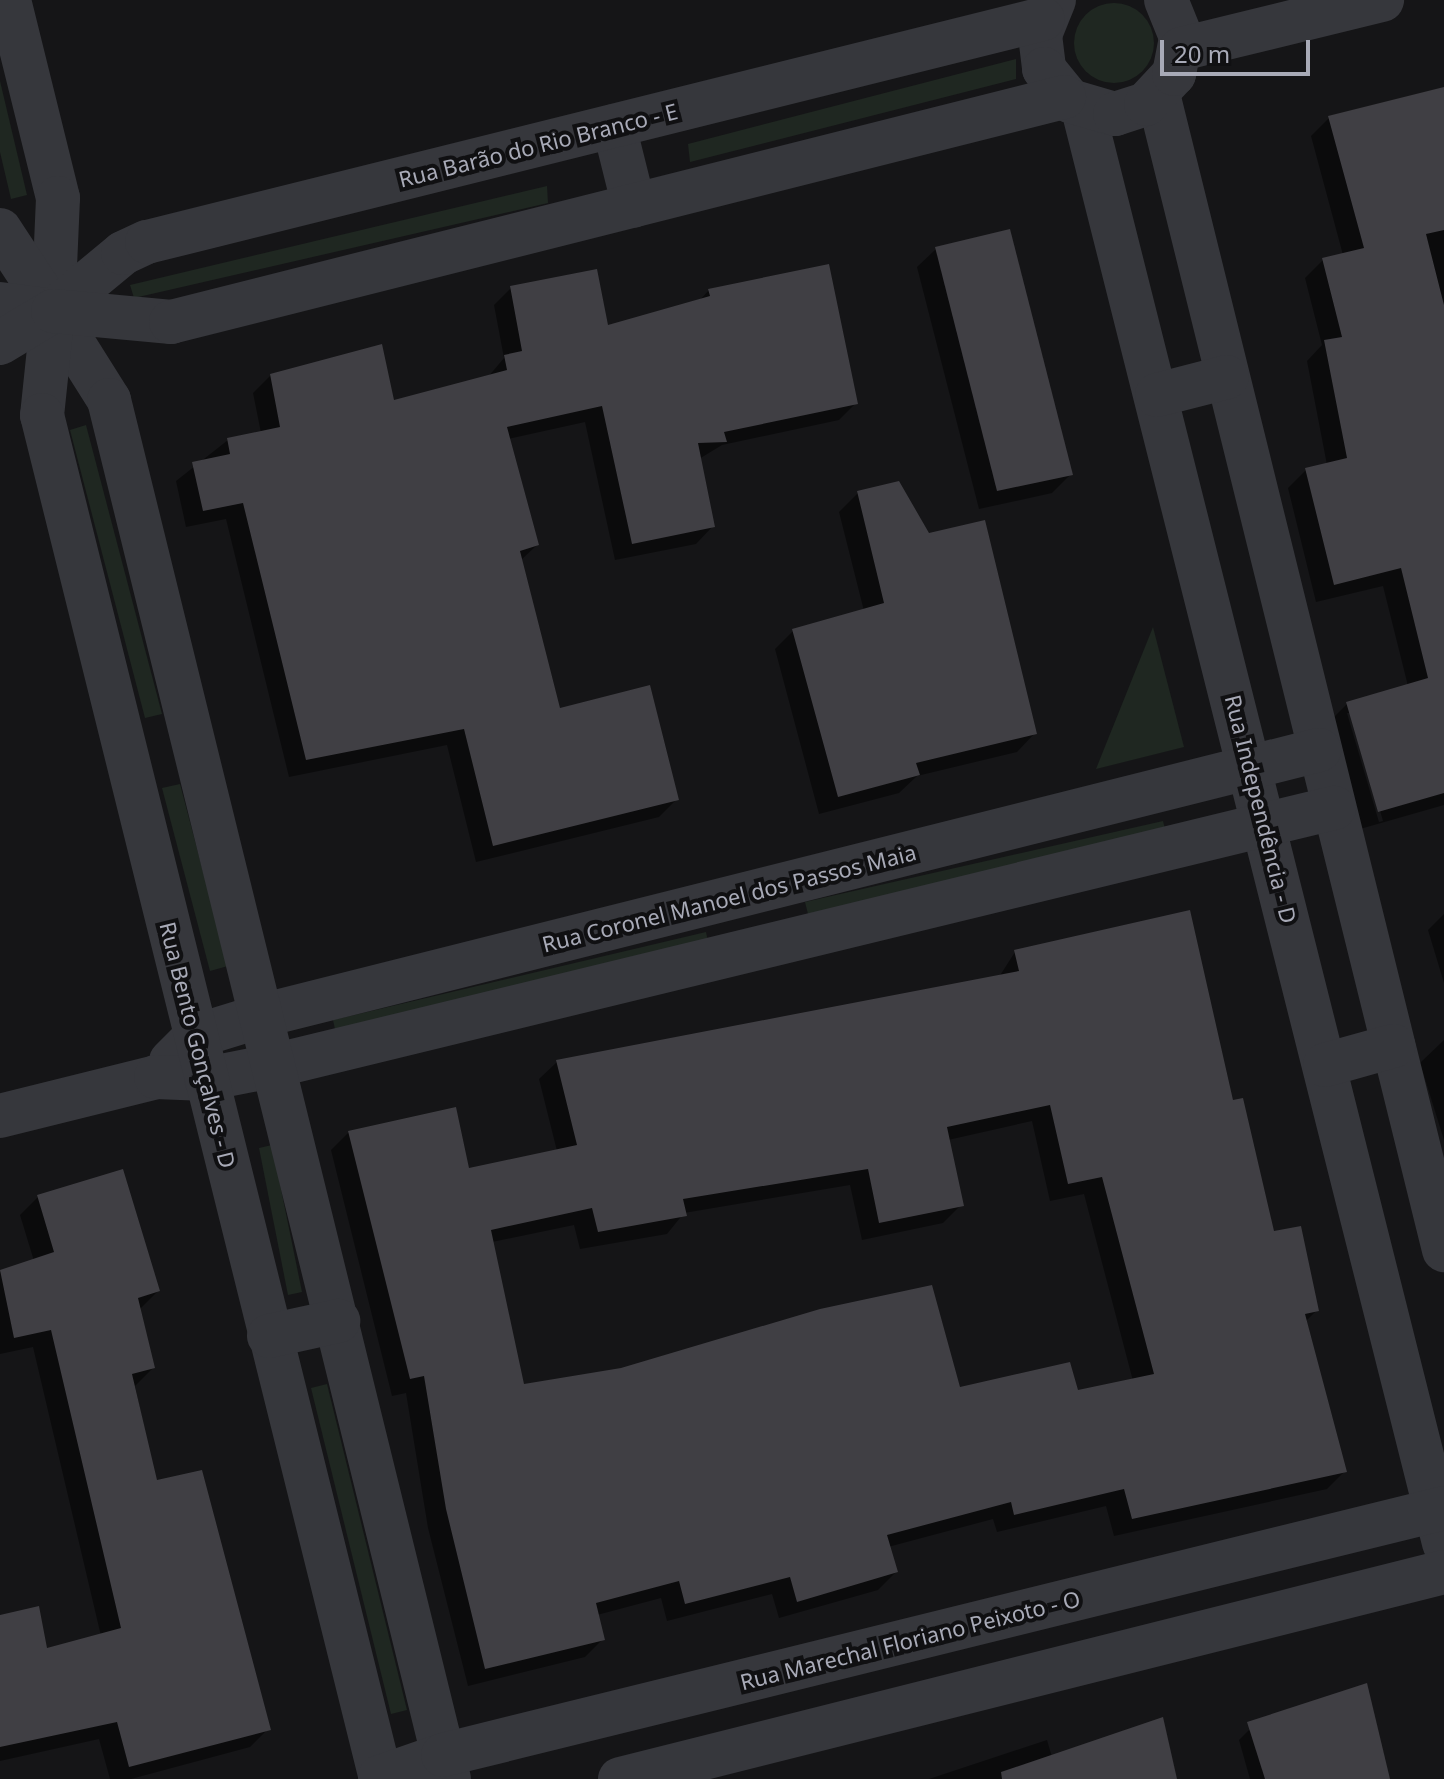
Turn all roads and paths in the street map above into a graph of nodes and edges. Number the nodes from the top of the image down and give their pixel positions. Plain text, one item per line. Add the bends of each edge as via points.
1 (9, 0) edge
2 (1166, 0) edge
3 (1382, 0) edge
4 (1049, 10) edge
5 (1181, 49) junction
6 (1158, 94) junction
7 (1073, 103) junction
8 (614, 126) junction
9 (634, 206) junction
10 (0, 230) edge
11 (0, 304) edge
12 (53, 311) junction
13 (0, 343) edge
14 (1227, 377) junction
15 (1157, 395) junction
16 (192, 729) junction
17 (124, 749) junction
18 (1319, 750) junction
19 (1250, 767) junction
20 (1334, 808) junction
21 (1264, 825) junction
22 (769, 888) junction
23 (784, 941) junction
24 (264, 1015) junction
25 (196, 1036) junction
26 (1393, 1046) junction
27 (277, 1065) junction
28 (1325, 1065) junction
29 (156, 1077) junction
30 (206, 1079) junction
31 (0, 1116) edge
32 (1444, 1250) edge
33 (338, 1321) junction
34 (269, 1336) junction
35 (1441, 1520) edge
36 (1444, 1572) edge
37 (939, 1633) junction
38 (952, 1696) junction
39 (446, 1767) edge
40 (379, 1778) edge
41 (620, 1779) edge

1 - 12 street, Rua Bento Gonçalves - D via 58,198
2 - 5 street
3 - 5 street
4 - 7 street, Rua Independência - D via 1040,53
4 - 8 street, Rua Barão do Rio Branco - E
5 - 6 street
6 - 7 street via 1131,111
6 - 14 street
7 - 9 street
7 - 15 street, Rua Independência - D
8 - 9 street
8 - 12 street, Rua Barão do Rio Branco - E via 147,242 123,253
9 - 12 street via 171,322
10 - 12 street
11 - 12 street
12 - 13 street, Rua Barão do Rio Branco - E
12 - 16 street via 109,400
12 - 17 street, Rua Bento Gonçalves - D via 42,415
14 - 15 street
14 - 18 street
15 - 19 street, Rua Independência - D
16 - 17 street
16 - 24 street
17 - 25 street, Rua Bento Gonçalves - D
18 - 19 street, Rua Coronel Manoel dos Passos Maia
18 - 20 street
19 - 21 street, Rua Independência - D
19 - 22 street, Rua Coronel Manoel dos Passos Maia
20 - 21 street
20 - 26 street
21 - 23 street
21 - 28 street, Rua Independência - D
22 - 23 street
22 - 24 street, Rua Coronel Manoel dos Passos Maia
23 - 27 street
24 - 25 street, Rua Coronel Manoel dos Passos Maia
24 - 27 street
25 - 29 street, Rua Coronel Manoel dos Passos Maia
25 - 30 street, Rua Bento Gonçalves - D
26 - 28 street
26 - 32 street
27 - 30 street
27 - 33 street
28 - 35 street, Rua Independência - D
29 - 30 street
29 - 31 street
30 - 34 street, Rua Bento Gonçalves - D
33 - 34 street
33 - 39 street
34 - 40 street, Rua Bento Gonçalves - D
35 - 37 street, Rua Marechal Floriano Peixoto - O
36 - 38 street
37 - 38 street
37 - 39 street, Rua Marechal Floriano Peixoto - O
38 - 41 street
39 - 40 street, Rua Marechal Floriano Peixoto - O

